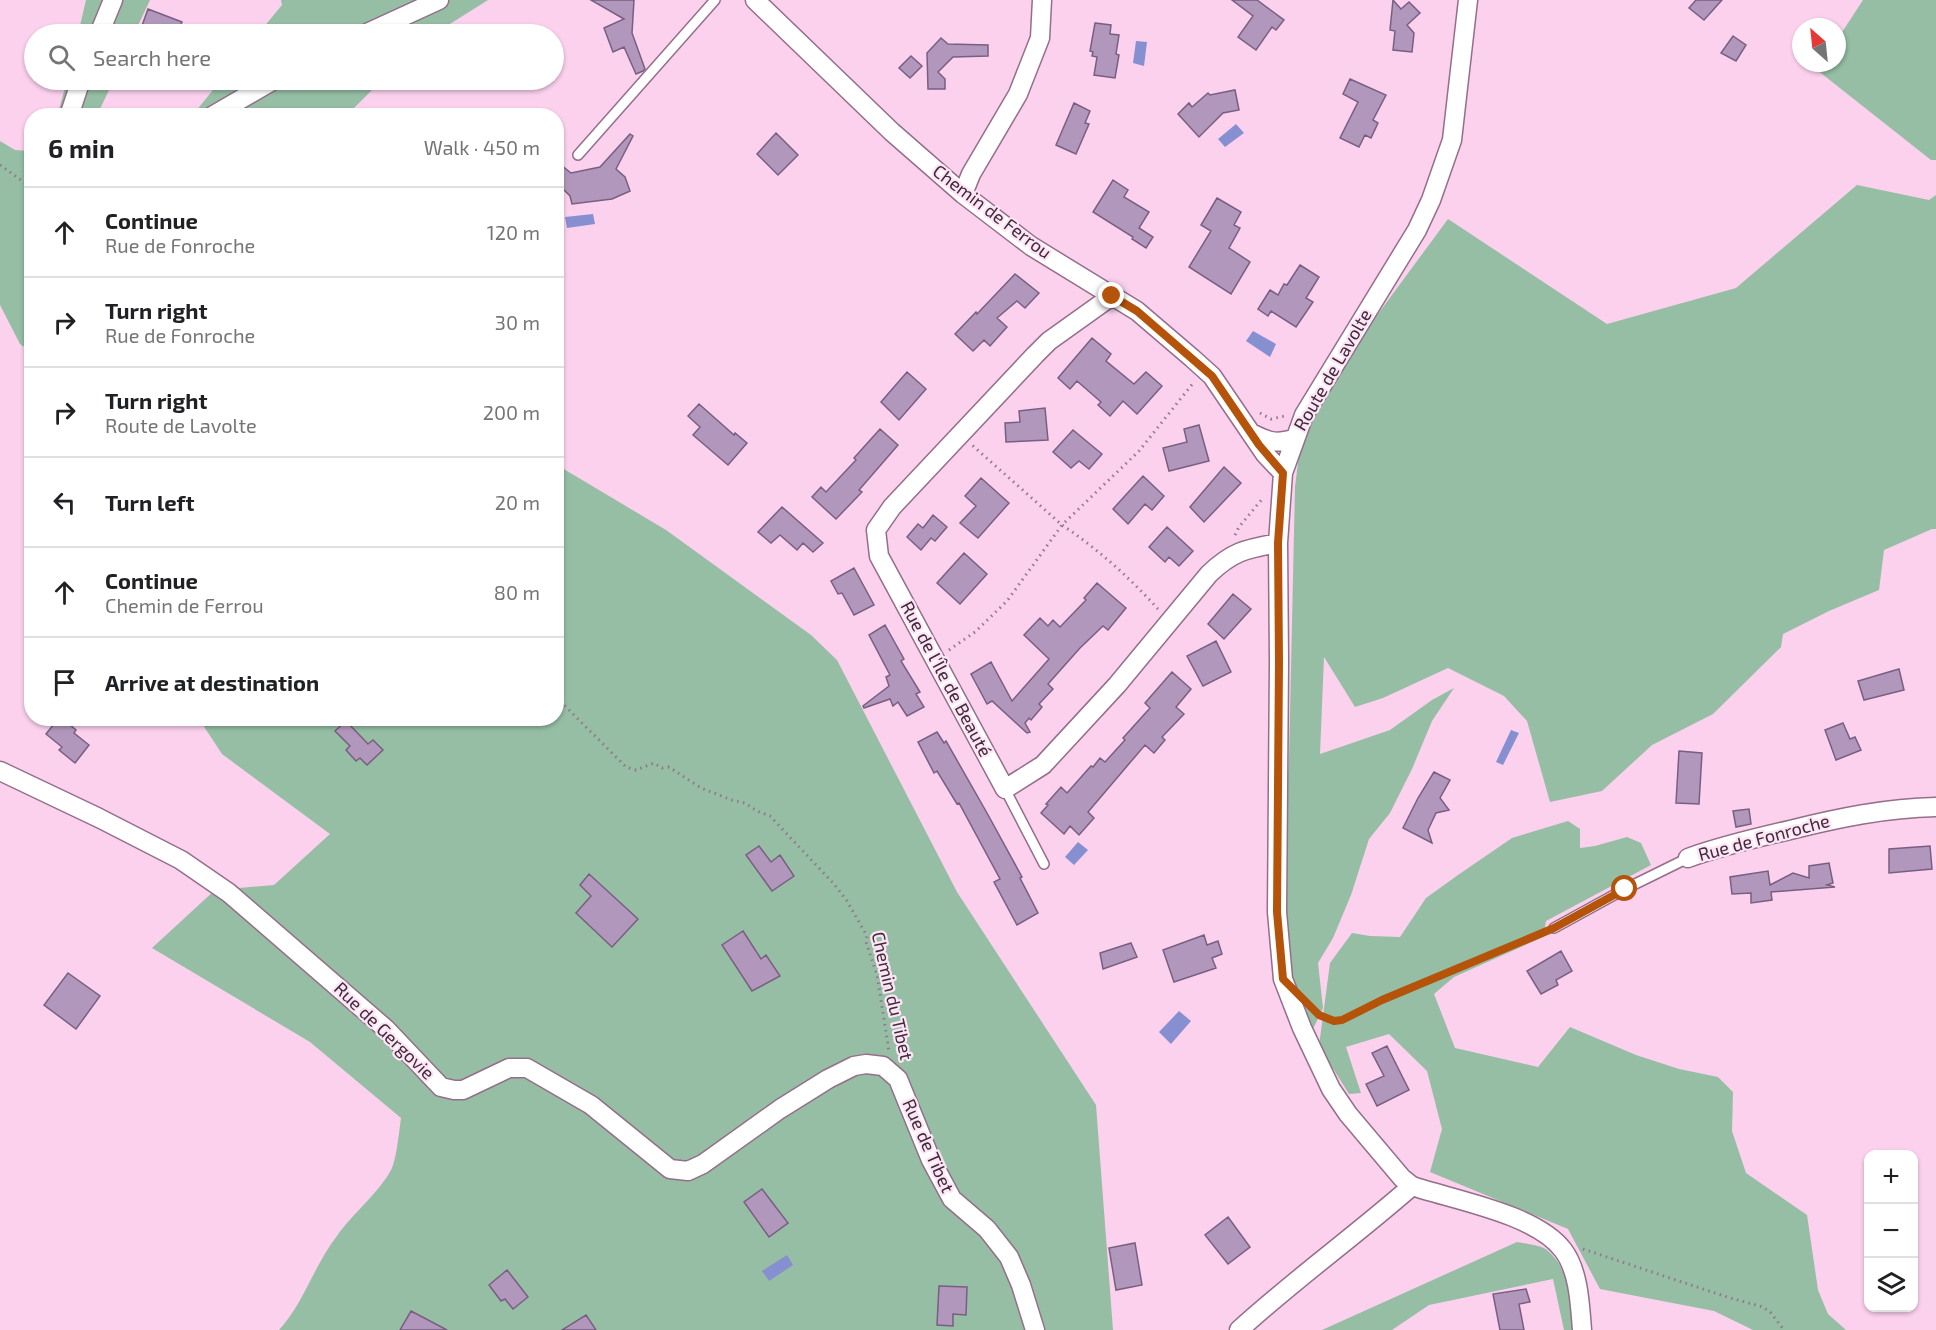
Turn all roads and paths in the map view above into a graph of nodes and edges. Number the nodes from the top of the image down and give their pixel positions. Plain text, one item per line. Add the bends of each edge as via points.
1 (113, 0) edge
2 (439, 0) edge
3 (715, 0) edge
4 (755, 0) edge
5 (1042, 0) edge
6 (1468, 0) edge
7 (103, 24) edge
8 (387, 24) edge
9 (78, 90) edge
10 (257, 90) edge
11 (72, 108) edge
12 (226, 108) edge
13 (578, 155) dead end
14 (0, 165) edge
15 (24, 182) edge
16 (963, 194) junction
17 (1112, 296) junction
18 (1185, 376) dead end
19 (1199, 376) junction
20 (1200, 391) dead end
21 (1260, 414) dead end
22 (1289, 415) dead end
23 (1251, 433) junction
24 (960, 435) junction
25 (1294, 439) junction
26 (1283, 473) junction
27 (1267, 492) dead end
28 (1062, 525) junction
29 (1278, 543) junction
30 (1233, 555) junction
31 (1169, 622) junction
32 (935, 659) junction
33 (564, 705) edge
34 (0, 771) edge
35 (1005, 789) junction
36 (1936, 807) edge
37 (1688, 858) joint
38 (1044, 864) dead end
39 (1554, 928) joint
40 (1312, 1008) dead end
41 (890, 1053) dead end
42 (898, 1079) joint
43 (1412, 1186) junction
44 (1564, 1251) junction
45 (1035, 1330) edge
46 (1239, 1330) edge
47 (1582, 1330) edge
48 (1784, 1330) edge

1 - 7 street
2 - 8 street
3 - 13 lane
4 - 16 street, Chemin de Ferrou via 892,132
5 - 16 street via 1040,38 1018,94
6 - 25 street, Route de Lavolte via 1452,140 1431,200 1418,230 1304,415
9 - 11 street
10 - 12 street
14 - 15 path
16 - 17 street, Chemin de Ferrou via 1031,246
17 - 19 street, Chemin de Ferrou via 1137,311
17 - 24 street, Rue de l'Île de Beauté via 1049,341
18 - 19 path
19 - 20 path
19 - 23 street, Chemin de Ferrou via 1212,376
19 - 28 path via 1139,451
21 - 22 path via 1271,419
23 - 25 street via 1278,443
23 - 26 street, Chemin de Ferrou
24 - 28 path
24 - 32 street, Rue de l'Île de Beauté via 892,507 876,530 879,556
25 - 26 street, Route de Lavolte
26 - 29 street, Route de Lavolte
27 - 30 path via 1239,527 1232,541
28 - 31 path via 1137,586
28 - 32 path via 1007,600 975,632
29 - 30 street
29 - 43 street, Route de Lavolte via 1277,912 1283,979 1331,1089
30 - 31 street via 1209,574
31 - 35 street via 1043,765
32 - 35 street, Rue de l'Île de Beauté
33 - 41 path, Chemin du Tibet via 626,767 636,770 654,763 669,767 701,788 770,816 823,871 847,901 867,936
34 - 42 street, Rue de Gergovie via 181,860 229,893 386,1029 441,1087 463,1090 509,1068 527,1068 591,1106 670,1169 688,1171 703,1164 799,1096 854,1066 883,1066
35 - 38 lane
36 - 37 street, Rue de Fonroche via 1902,808 1815,824
37 - 39 lane, Rue de Fonroche
39 - 40 path via 1342,1020 1326,1019
42 - 45 street, Rue de Tibet via 931,1160 952,1199 987,1229 1009,1257
43 - 44 street via 1507,1215 1538,1229
43 - 46 street
44 - 47 street via 1575,1277
44 - 48 path via 1573,1247 1585,1250 1763,1307

